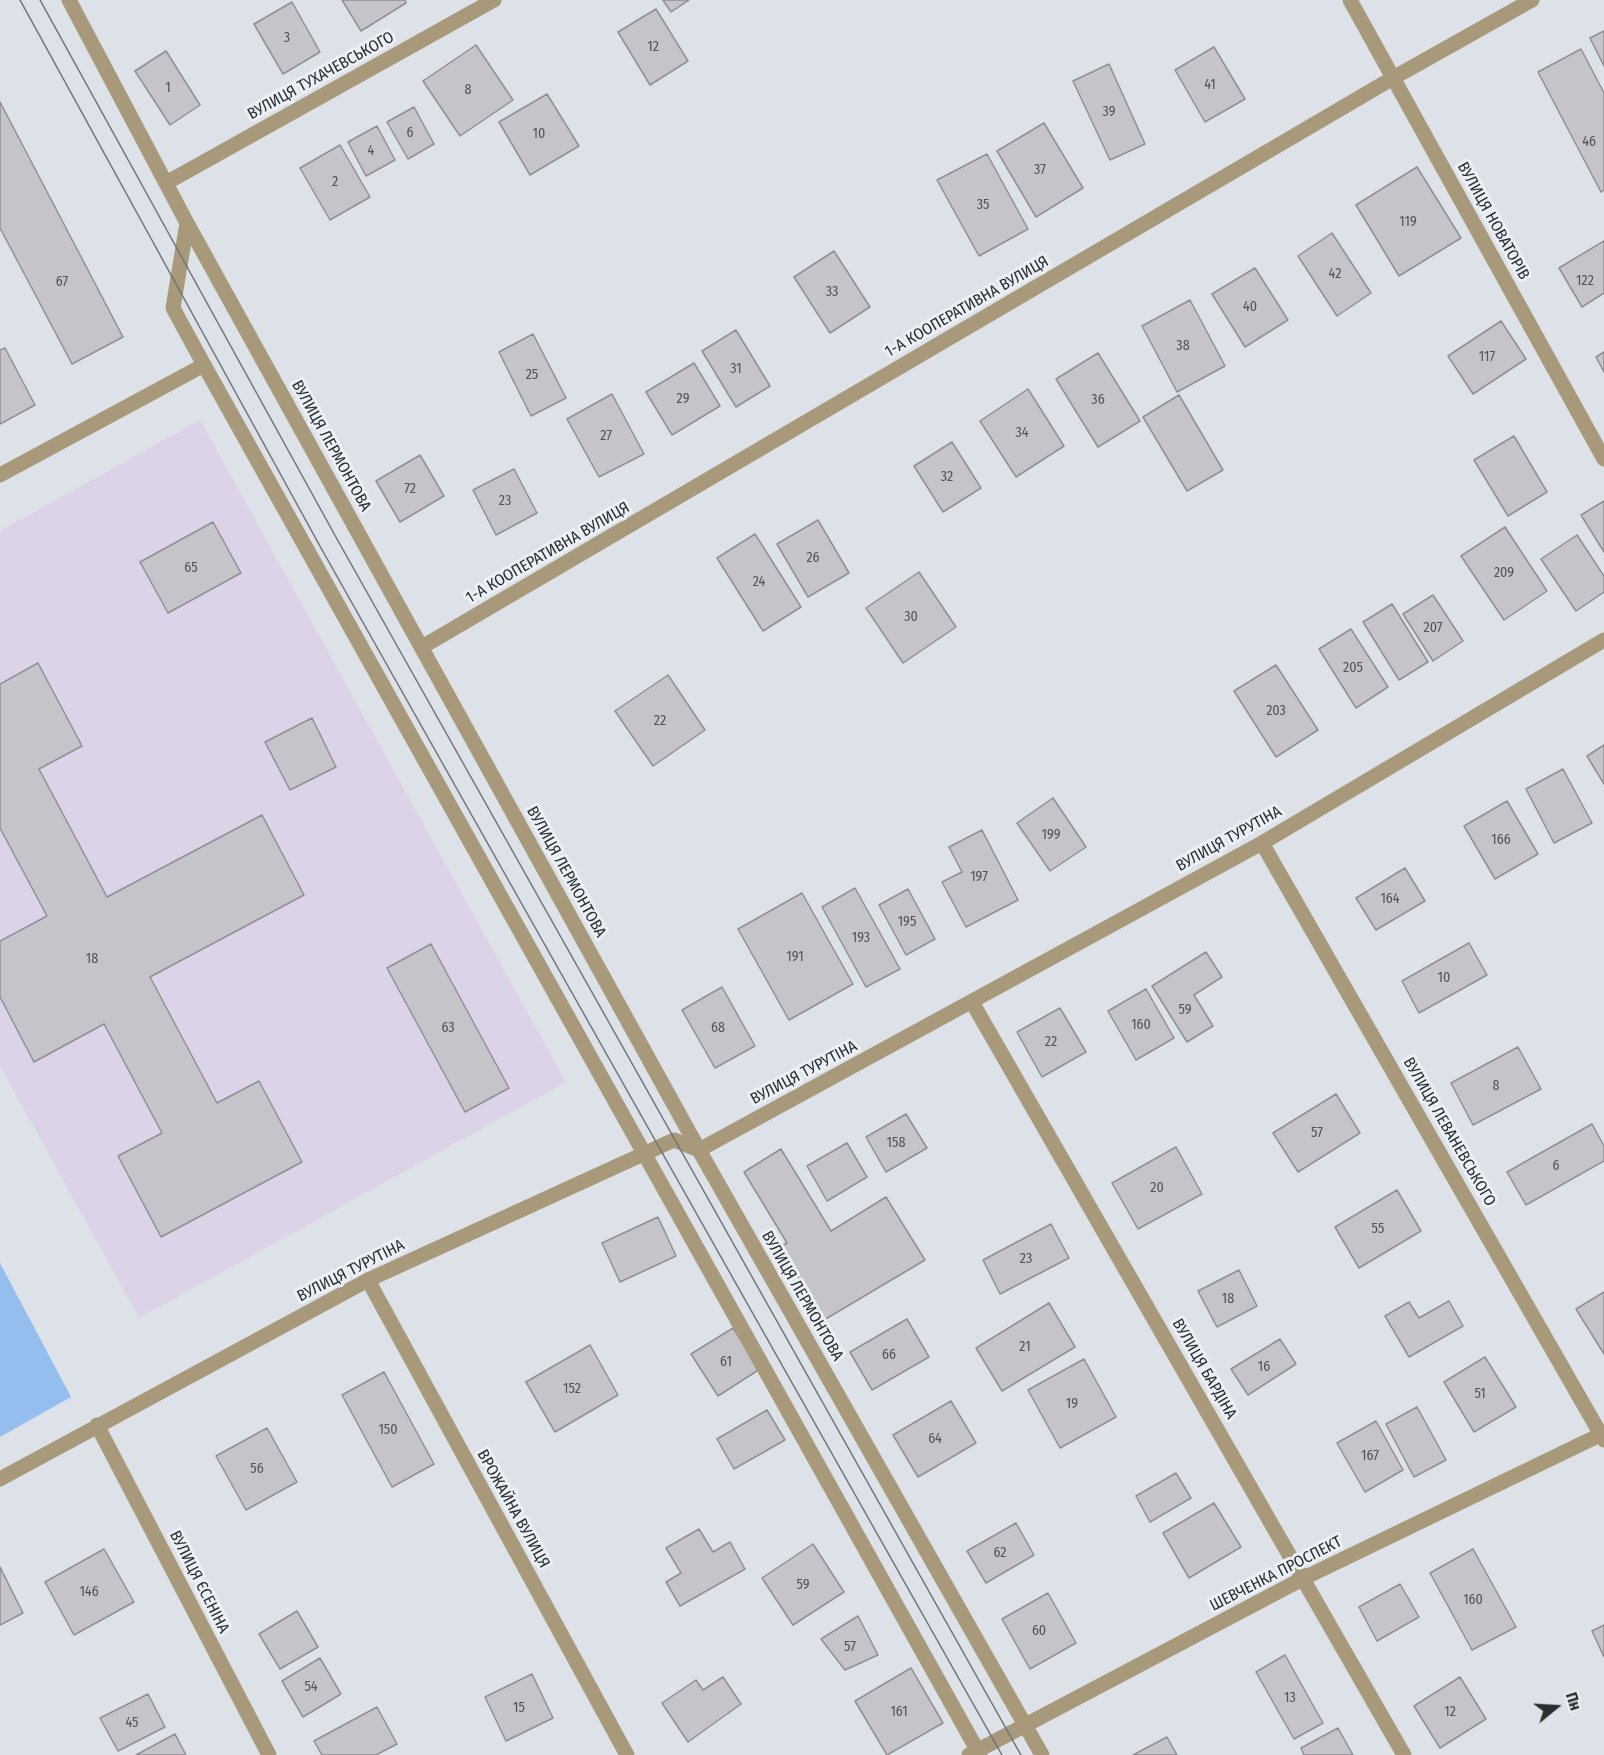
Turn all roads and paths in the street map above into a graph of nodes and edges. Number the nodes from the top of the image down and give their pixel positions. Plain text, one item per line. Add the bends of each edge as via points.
1 (69, 0) edge
2 (495, 0) edge
3 (1350, 0) edge
4 (1532, 0) edge
5 (1393, 78) junction
6 (166, 183) junction
7 (187, 223) junction
8 (204, 365) junction
9 (1604, 459) edge
10 (0, 475) edge
11 (1604, 640) edge
12 (422, 647) junction
13 (1262, 843) junction
14 (972, 1002) junction
15 (699, 1150) junction
16 (644, 1153) junction
17 (368, 1280) junction
18 (97, 1425) junction
19 (1603, 1436) edge
20 (0, 1479) edge
21 (1304, 1578) junction
22 (1026, 1727) junction
23 (976, 1753) edge
24 (269, 1755) edge
25 (627, 1755) edge
26 (1042, 1755) edge
27 (1404, 1755) edge

1 - 6 street, ВУЛИЦЯ ЛЕРМОНТОВА
2 - 6 street, ВУЛИЦЯ ТУХАЧЕВСЬКОГО
3 - 5 street, ВУЛИЦЯ НОВАТОРІВ
4 - 5 street, 1-А КООПЕРАТИВНА ВУЛИЦЯ
5 - 9 street, ВУЛИЦЯ НОВАТОРІВ
5 - 12 street, 1-А КООПЕРАТИВНА ВУЛИЦЯ
6 - 7 street, ВУЛИЦЯ ЛЕРМОНТОВА
7 - 8 street via 173,308
7 - 12 street, ВУЛИЦЯ ЛЕРМОНТОВА
8 - 10 street
8 - 16 street
11 - 13 street, ВУЛИЦЯ ТУРУТІНА
12 - 15 street, ВУЛИЦЯ ЛЕРМОНТОВА
13 - 14 street, ВУЛИЦЯ ТУРУТІНА
13 - 19 street, ВУЛИЦЯ ЛЕВАНЕВСЬКОГО
14 - 15 street, ВУЛИЦЯ ТУРУТІНА
14 - 21 street, ВУЛИЦЯ БАРДІНА
15 - 16 street, ВУЛИЦЯ ТУРУТІНА via 674,1140
15 - 22 street, ВУЛИЦЯ ЛЕРМОНТОВА
16 - 17 street, ВУЛИЦЯ ТУРУТІНА
16 - 23 street
17 - 18 street, ВУЛИЦЯ ТУРУТІНА
17 - 25 street, ВРОЖАЙНА ВУЛИЦЯ
18 - 20 street, ВУЛИЦЯ ТУРУТІНА
18 - 24 street, ВУЛИЦЯ ЄСЕНІНА
19 - 21 street, ШЕВЧЕНКА ПРОСПЕКТ
21 - 22 street, ШЕВЧЕНКА ПРОСПЕКТ
21 - 27 street, ВУЛИЦЯ БАРДІНА
22 - 23 street, ШЕВЧЕНКА ПРОСПЕКТ
22 - 26 street, ВУЛИЦЯ ЛЕРМОНТОВА

